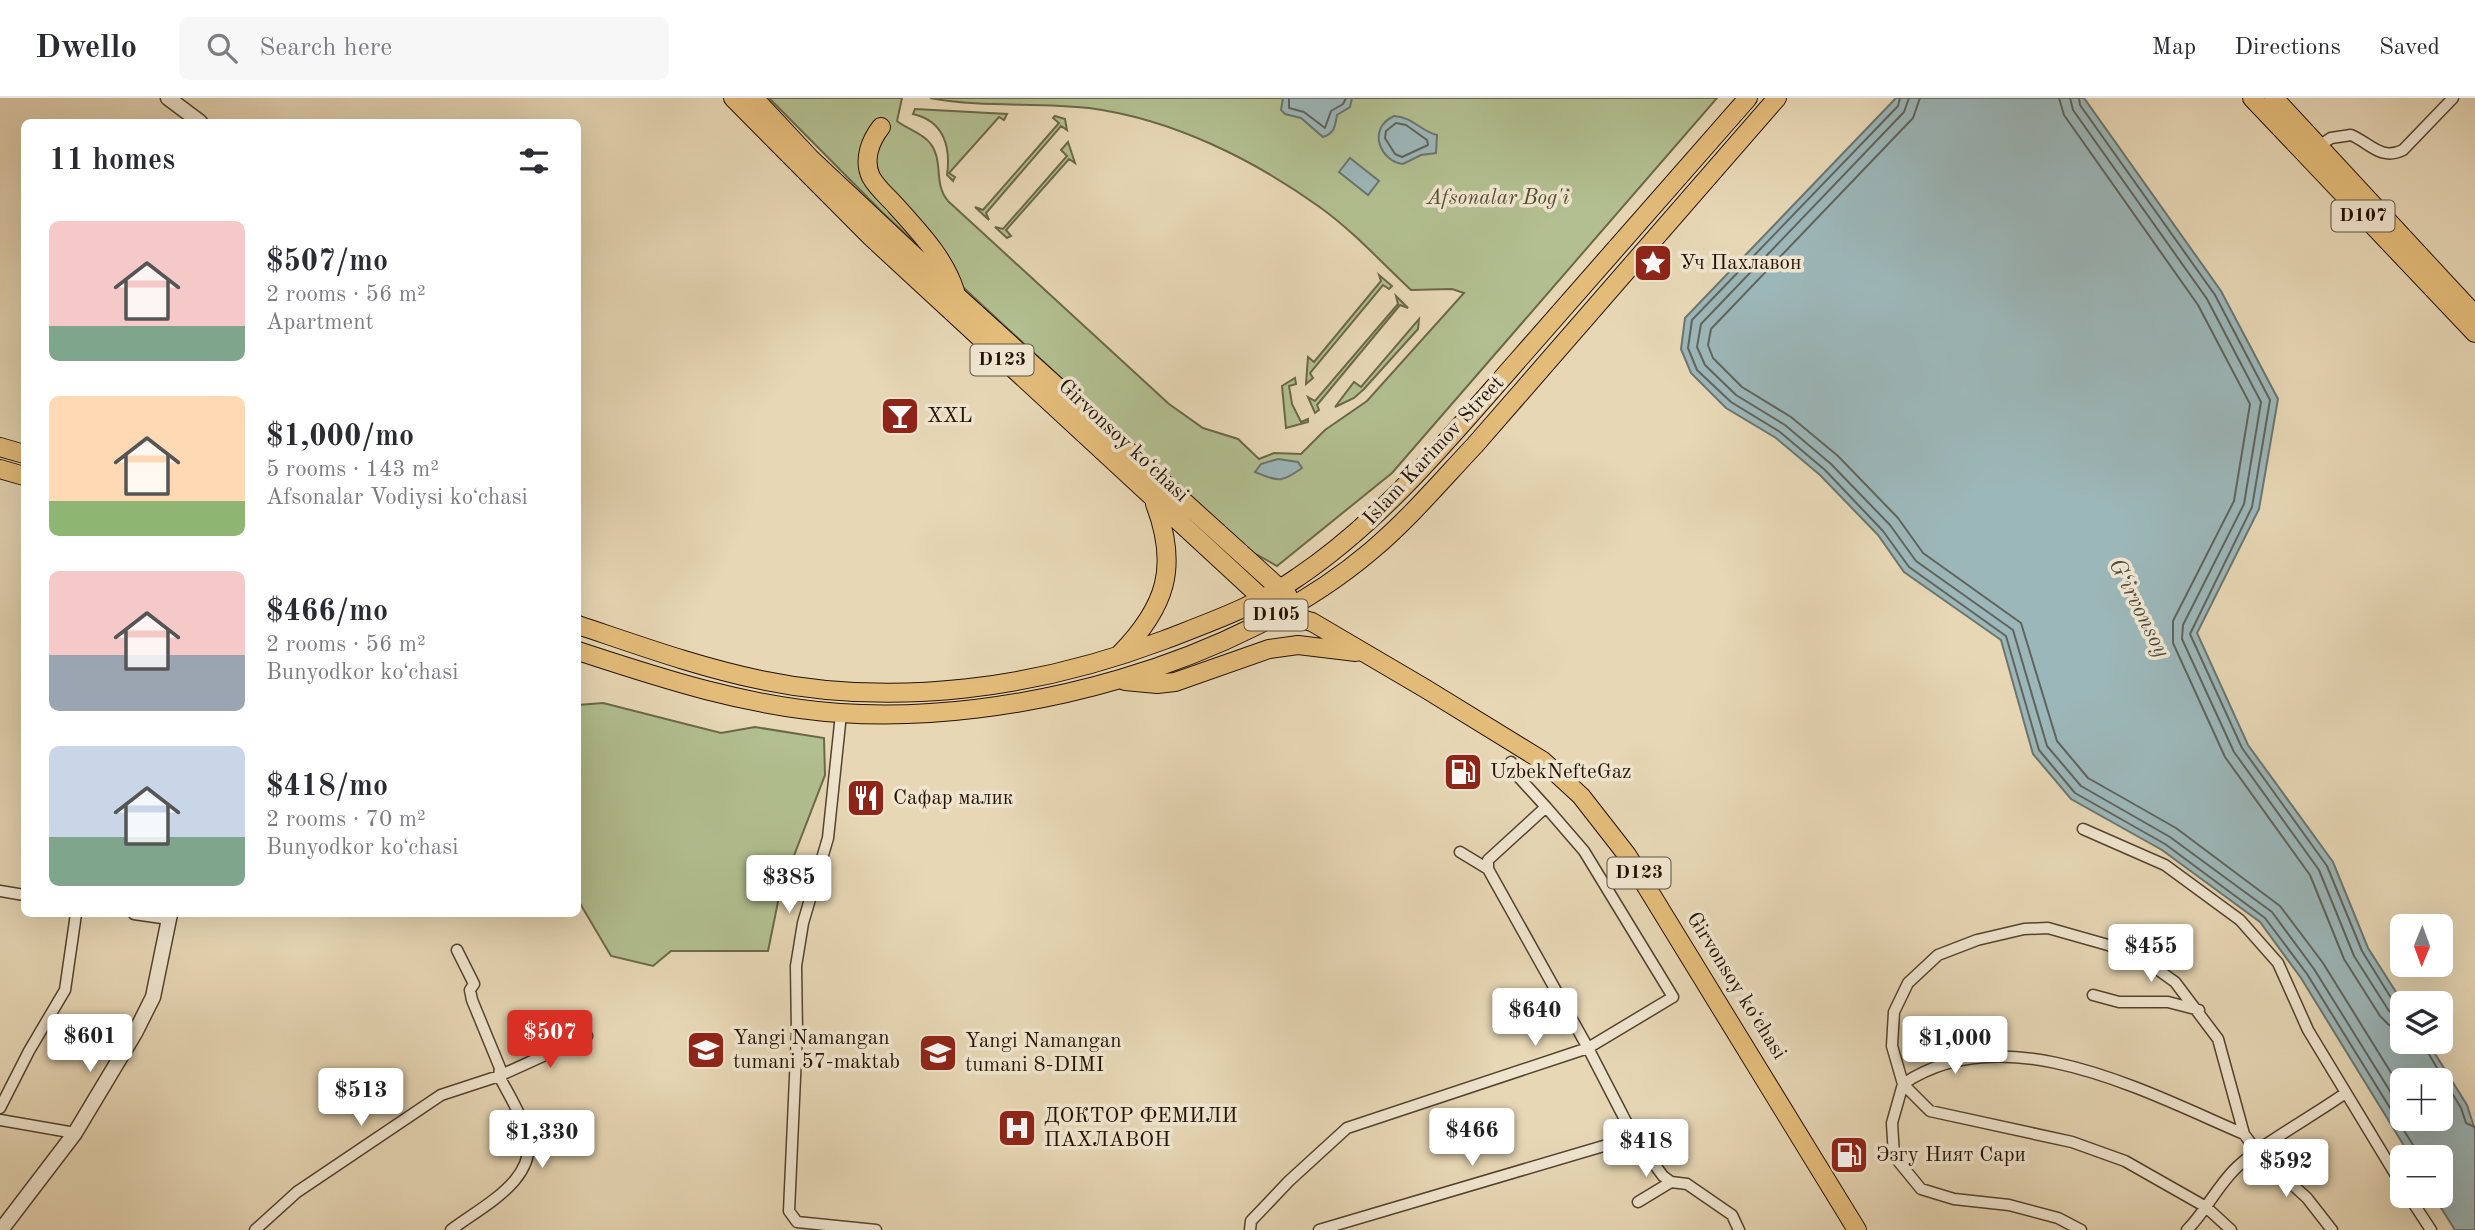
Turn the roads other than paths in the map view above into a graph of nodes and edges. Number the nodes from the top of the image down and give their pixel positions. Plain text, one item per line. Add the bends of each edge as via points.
1 (168, 98) edge
2 (733, 98) edge
3 (754, 98) edge
4 (1748, 98) edge
5 (1777, 98) edge
6 (2252, 98) edge
7 (2273, 98) edge
8 (2453, 98) edge
9 (196, 119) edge
10 (881, 127) dead end
11 (2319, 146) junction
12 (958, 297) junction
13 (2475, 315) edge
14 (2475, 333) edge
15 (0, 447) edge
16 (21, 453) edge
17 (0, 469) edge
18 (21, 475) edge
19 (1154, 501) junction
20 (1280, 589) junction
21 (1262, 599) junction
22 (1296, 603) junction
23 (1278, 613) junction
24 (1312, 622) junction
25 (581, 626) edge
26 (581, 652) edge
27 (1367, 654) junction
28 (1115, 658) junction
29 (1118, 680) junction
30 (841, 713) junction
31 (1511, 762) dead end
32 (1546, 807) junction
33 (2083, 829) dead end
34 (1460, 852) dead end
35 (1488, 869) junction
36 (0, 891) edge
37 (21, 894) edge
38 (76, 917) edge
39 (169, 917) edge
40 (457, 950) dead end
41 (2093, 995) dead end
42 (2199, 1010) junction
43 (587, 1036) dead end
44 (1588, 1048) junction
45 (499, 1076) junction
46 (1903, 1084) junction
47 (2344, 1094) junction
48 (0, 1108) edge
49 (0, 1120) edge
50 (75, 1133) junction
51 (2244, 1134) junction
52 (1633, 1137) junction
53 (2258, 1153) junction
54 (2390, 1167) edge
55 (1671, 1182) junction
56 (1639, 1202) dead end
57 (2206, 1207) junction
58 (2417, 1208) edge
59 (1, 1230) edge
60 (255, 1230) edge
61 (452, 1230) edge
62 (876, 1230) edge
63 (1250, 1230) edge
64 (1319, 1230) edge
65 (1740, 1230) edge
66 (1857, 1230) edge
67 (2081, 1230) edge
68 (2187, 1230) edge
69 (2231, 1230) edge
70 (2332, 1230) edge
71 (2431, 1230) edge

1 - 9 street
2 - 19 main road, Girvonsoy koʻchasi / D123 via 871,237
3 - 12 main road, Girvonsoy koʻchasi / D123 via 810,158
4 - 20 main road, Islam Karimov Street / D105 via 1437,453 1350,538
5 - 22 main road, Islam Karimov Street / D105 via 1646,257 1423,501 1370,551
6 - 14 main road, D107
7 - 11 main road, D107
8 - 11 street via 2395,154 2375,151 2351,135 2331,138
10 - 12 main road via 867,160 871,177 937,255
11 - 13 main road, D107
12 - 20 main road, Girvonsoy koʻchasi / D123
15 - 16 main road
17 - 18 main road
19 - 21 main road, Girvonsoy koʻchasi / D123
19 - 28 main road via 1165,536 1167,577 1150,617
20 - 21 main road, Islam Karimov Street / D105
20 - 22 main road, D123
21 - 23 main road, Girvonsoy koʻchasi / D123
21 - 28 main road, Islam Karimov Street / D105
22 - 23 main road, Islam Karimov Street / D105
22 - 24 main road, Girvonsoy koʻchasi / D123
23 - 24 main road, Girvonsoy koʻchasi / D123
23 - 29 main road, Islam Karimov Street / D105 via 1186,657
24 - 27 main road, Girvonsoy koʻchasi / D123
25 - 28 main road, Islam Karimov Street / D105 via 749,677 861,691 945,691 1005,684
26 - 30 main road, Islam Karimov Street / D105 via 724,696
27 - 29 main road via 1298,645 1269,649 1175,682
27 - 66 main road, Girvonsoy koʻchasi / D123 via 1543,761 1597,814 1675,930
29 - 30 main road, Islam Karimov Street / D105 via 963,710
30 - 62 street via 828,838 803,923 796,966 789,1211 796,1222
31 - 32 street
32 - 35 street via 1498,848 1488,860
32 - 44 street via 1584,851 1673,997
33 - 47 street via 2165,865 2240,920 2278,963
34 - 35 street
35 - 44 street
36 - 37 street
38 - 48 street via 65,990
39 - 50 street via 153,997
40 - 45 street via 474,984 472,1000 500,1068
41 - 42 street via 2119,1002 2168,1002
42 - 46 street via 2175,982 2143,959 2108,945 2048,928 1977,940 1938,955 1908,983 1894,1012 1892,1046
42 - 51 street via 2218,1039
43 - 45 street
44 - 52 street
44 - 63 street via 1347,1128 1270,1201 1251,1221
45 - 60 street via 440,1095 297,1192
45 - 61 street via 525,1129 530,1153 527,1165 513,1182
46 - 51 street via 1927,1068 1966,1057 2033,1059 2091,1070
46 - 57 street via 1930,1111 2072,1142 2125,1161
46 - 67 street via 1892,1123 1894,1156 1921,1189 1954,1199 2021,1208
47 - 53 street
47 - 54 street
49 - 50 street
50 - 59 street
51 - 53 street
52 - 55 street
52 - 64 street
53 - 57 street via 2239,1165
53 - 70 street via 2308,1198
55 - 56 street
55 - 65 street via 1687,1184 1732,1214
57 - 68 street
57 - 69 street
58 - 71 street

